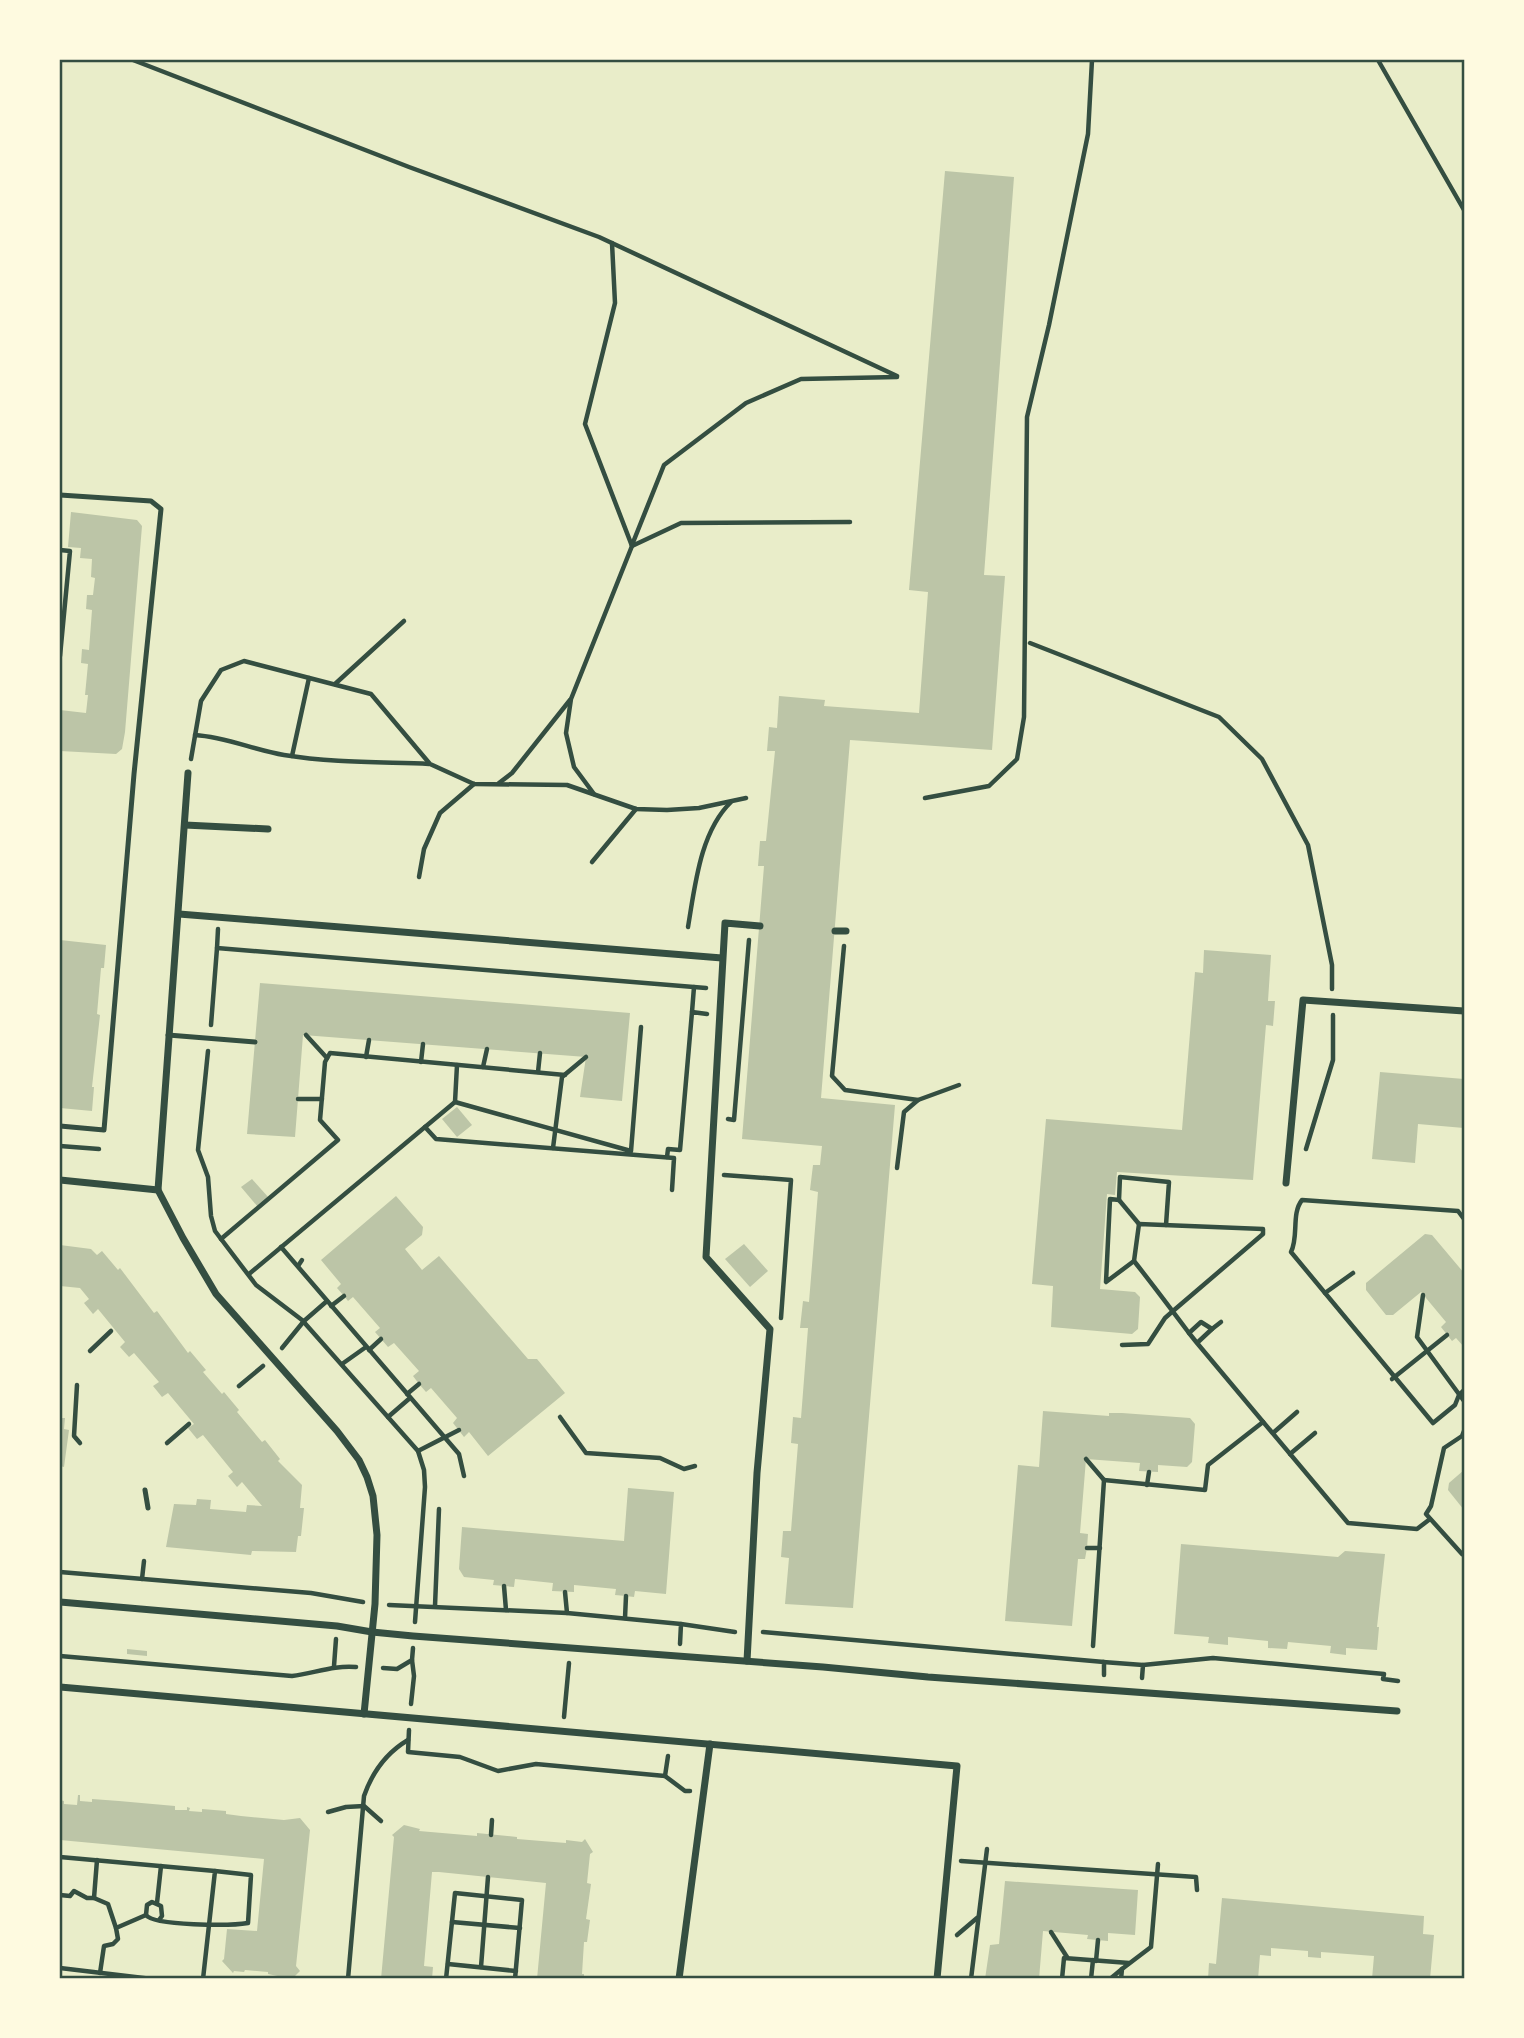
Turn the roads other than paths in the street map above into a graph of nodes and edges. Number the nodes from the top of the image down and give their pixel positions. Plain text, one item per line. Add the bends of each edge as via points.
1 (60, 495) edge
2 (188, 773) road end
3 (185, 825) junction
4 (268, 829) dead end
5 (179, 914) junction
6 (760, 926) dead end
7 (835, 930) dead end
8 (846, 931) road end
9 (722, 958) junction
10 (1465, 1011) edge
11 (168, 1035) junction
12 (255, 1042) dead end
13 (60, 1126) edge
14 (60, 1180) edge
15 (1286, 1183) dead end
16 (158, 1190) junction
17 (145, 1490) dead end
18 (148, 1508) dead end
19 (60, 1602) edge
20 (372, 1632) junction
21 (747, 1661) junction
22 (60, 1687) edge
23 (1397, 1711) dead end
24 (364, 1714) junction
25 (710, 1744) junction
26 (679, 1979) edge
27 (937, 1979) edge

1 - 13 lane via 151,501 161,509 104,1129
2 - 3 street
3 - 4 street
3 - 5 street
5 - 9 street
5 - 11 street
6 - 9 street via 725,923
7 - 8 street
9 - 21 street via 706,1258 770,1329
10 - 15 street via 1303,999
11 - 12 lane
11 - 16 street
14 - 16 street
16 - 20 street via 222,1301 359,1460 376,1515
17 - 18 lane
19 - 20 street
20 - 21 street
20 - 24 street
21 - 23 street
22 - 24 street
24 - 25 street
25 - 26 street
25 - 27 street via 957,1766

